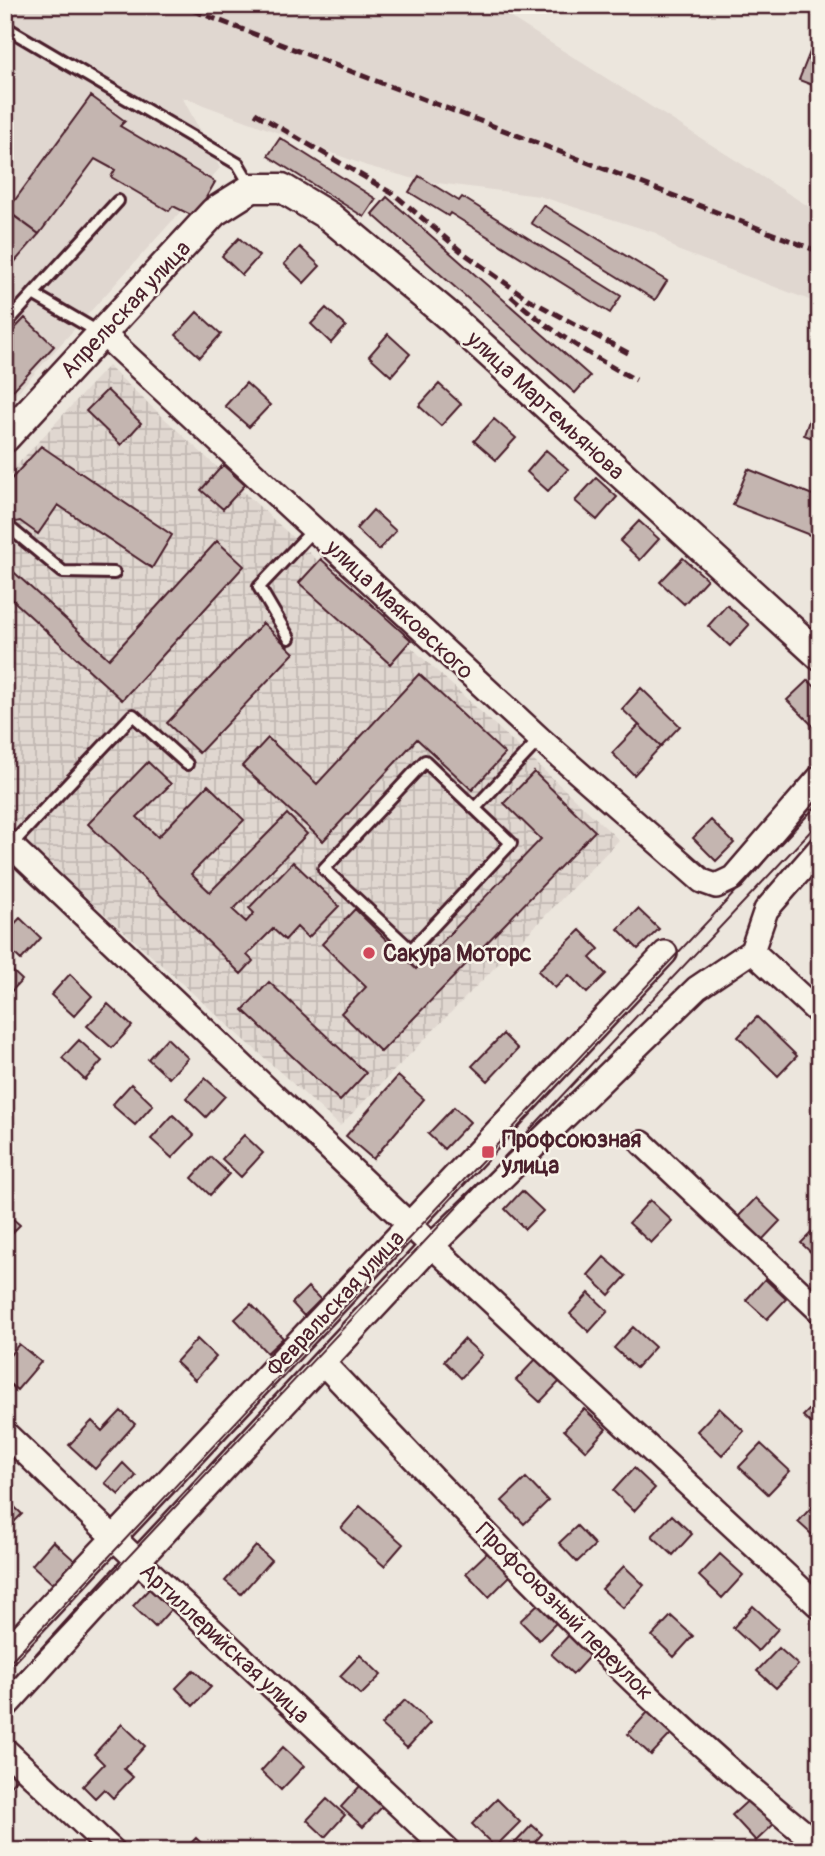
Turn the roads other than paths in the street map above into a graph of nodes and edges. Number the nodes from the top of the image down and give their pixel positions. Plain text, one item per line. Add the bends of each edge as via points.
1 (5, 27) edge
2 (252, 188) junction
3 (118, 201) dead end
4 (33, 294) junction
5 (5, 324) edge
6 (103, 334) junction
7 (5, 438) edge
8 (5, 523) edge
9 (314, 529) junction
10 (114, 573) dead end
11 (289, 638) dead end
12 (818, 652) edge
13 (540, 739) junction
14 (187, 764) dead end
15 (820, 777) edge
16 (475, 808) junction
17 (8, 843) edge
18 (820, 848) edge
19 (752, 951) junction
20 (666, 953) dead end
21 (820, 1014) edge
22 (642, 1143) dead end
23 (409, 1224) junction
24 (432, 1246) junction
25 (820, 1311) edge
26 (323, 1363) junction
27 (5, 1433) edge
28 (114, 1538) junction
29 (138, 1561) junction
30 (820, 1607) edge
31 (5, 1653) edge
32 (5, 1707) edge
33 (5, 1750) edge
34 (820, 1846) edge
35 (113, 1851) edge
36 (447, 1851) edge

1 - 2 lane via 238,164
2 - 6 street, Апрельская улица via 214,212
2 - 12 street, улица Мартемьянова via 282,188 330,217 452,318
3 - 4 lane
4 - 5 lane
4 - 6 lane
6 - 7 street, Апрельская улица
6 - 9 street, улица Маяковского
8 - 10 lane via 63,572
9 - 11 lane via 259,587
9 - 13 street, улица Маяковского
13 - 15 street, улица Маяковского via 702,881 716,886 733,878
13 - 16 lane
14 - 17 lane via 133,715
16 - 16 lane via 511,843 411,950 324,869 425,761
17 - 23 street
18 - 19 street via 766,910
19 - 21 street
19 - 24 street via 697,988
20 - 23 street, Февральская улица
22 - 25 street
23 - 24 street
23 - 28 street, Февральская улица
24 - 26 street
24 - 30 street
26 - 29 street
26 - 34 street, Профсоюзный переулок via 576,1628
27 - 28 street, Артиллерийская улица
28 - 29 street, Артиллерийская улица
28 - 31 street, Февральская улица
29 - 32 street
29 - 36 street, Артиллерийская улица
33 - 35 street

